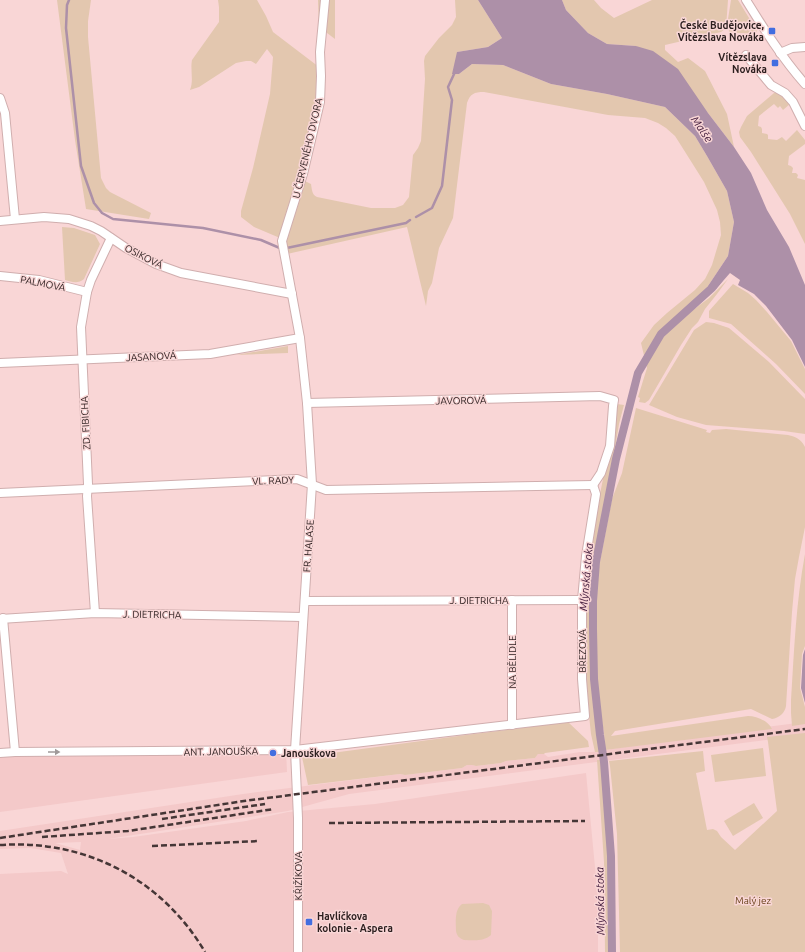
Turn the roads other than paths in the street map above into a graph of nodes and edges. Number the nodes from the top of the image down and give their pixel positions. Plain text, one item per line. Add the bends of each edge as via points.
1 (324, 0) edge
2 (746, 0) edge
3 (805, 47) edge
4 (780, 53) junction
5 (746, 55) dead end
6 (805, 84) edge
7 (0, 98) edge
8 (805, 126) edge
9 (3, 128) edge
10 (15, 220) junction
11 (0, 221) edge
12 (111, 238) junction
13 (0, 276) edge
14 (87, 292) junction
15 (292, 294) junction
16 (300, 338) junction
17 (82, 360) junction
18 (0, 364) edge
19 (307, 403) junction
20 (312, 484) junction
21 (593, 485) junction
22 (88, 489) junction
23 (0, 493) edge
24 (512, 600) junction
25 (582, 600) junction
26 (304, 601) junction
27 (95, 613) junction
28 (303, 617) junction
29 (1, 618) edge
30 (585, 716) joint
31 (512, 725) junction
32 (295, 750) junction
33 (15, 752) junction
34 (0, 753) edge
35 (298, 799) joint
36 (298, 952) edge

1 - 15 street, U ČERVENÉHO DVORA via 320,102 303,174 282,241
2 - 4 street
3 - 4 street via 792,48
4 - 6 street
5 - 8 street via 771,85 785,93 793,102
7 - 9 street via 5,113
9 - 10 street
10 - 11 street, OSIKOVÁ
10 - 12 street, OSIKOVÁ via 44,217 69,219 91,226
12 - 14 street, ZD. FIBICHA
12 - 15 street, OSIKOVÁ via 156,264 180,273
13 - 14 street, PALMOVÁ via 39,280
14 - 17 street, ZD. FIBICHA via 81,327
15 - 16 street, FR. HALASE
16 - 17 street, JASANOVÁ via 210,354
16 - 19 street, FR. HALASE
17 - 18 street, JASANOVÁ
17 - 22 street, ZD. FIBICHA
19 - 20 street, FR. HALASE
19 - 21 street, JAVOROVÁ via 600,396 614,400 610,446 601,473
20 - 21 street, VL. RADY via 326,490
20 - 22 street, VL. RADY via 298,479
20 - 26 street, FR. HALASE
21 - 25 street, BŘEZOVÁ via 596,494
22 - 23 street, VL. RADY
22 - 27 street, ZD. FIBICHA
24 - 25 street, J. DIETRICHA
24 - 26 street, J. DIETRICHA
24 - 31 street, NA BĚLIDLE
25 - 30 street, BŘEZOVÁ via 582,679
26 - 28 street, FR. HALASE
27 - 28 street, J. DIETRICHA
27 - 29 street, J. DIETRICHA
28 - 32 street, FR. HALASE
29 - 33 street
30 - 31 street, ANT. JANOUŠKA
31 - 32 street, ANT. JANOUŠKA
33 -> 32 street, ANT. JANOUŠKA
32 - 35 street, FR. HALASE
33 - 34 street, ANT. JANOUŠKA
35 - 36 street, KŘIŽÍKOVA

